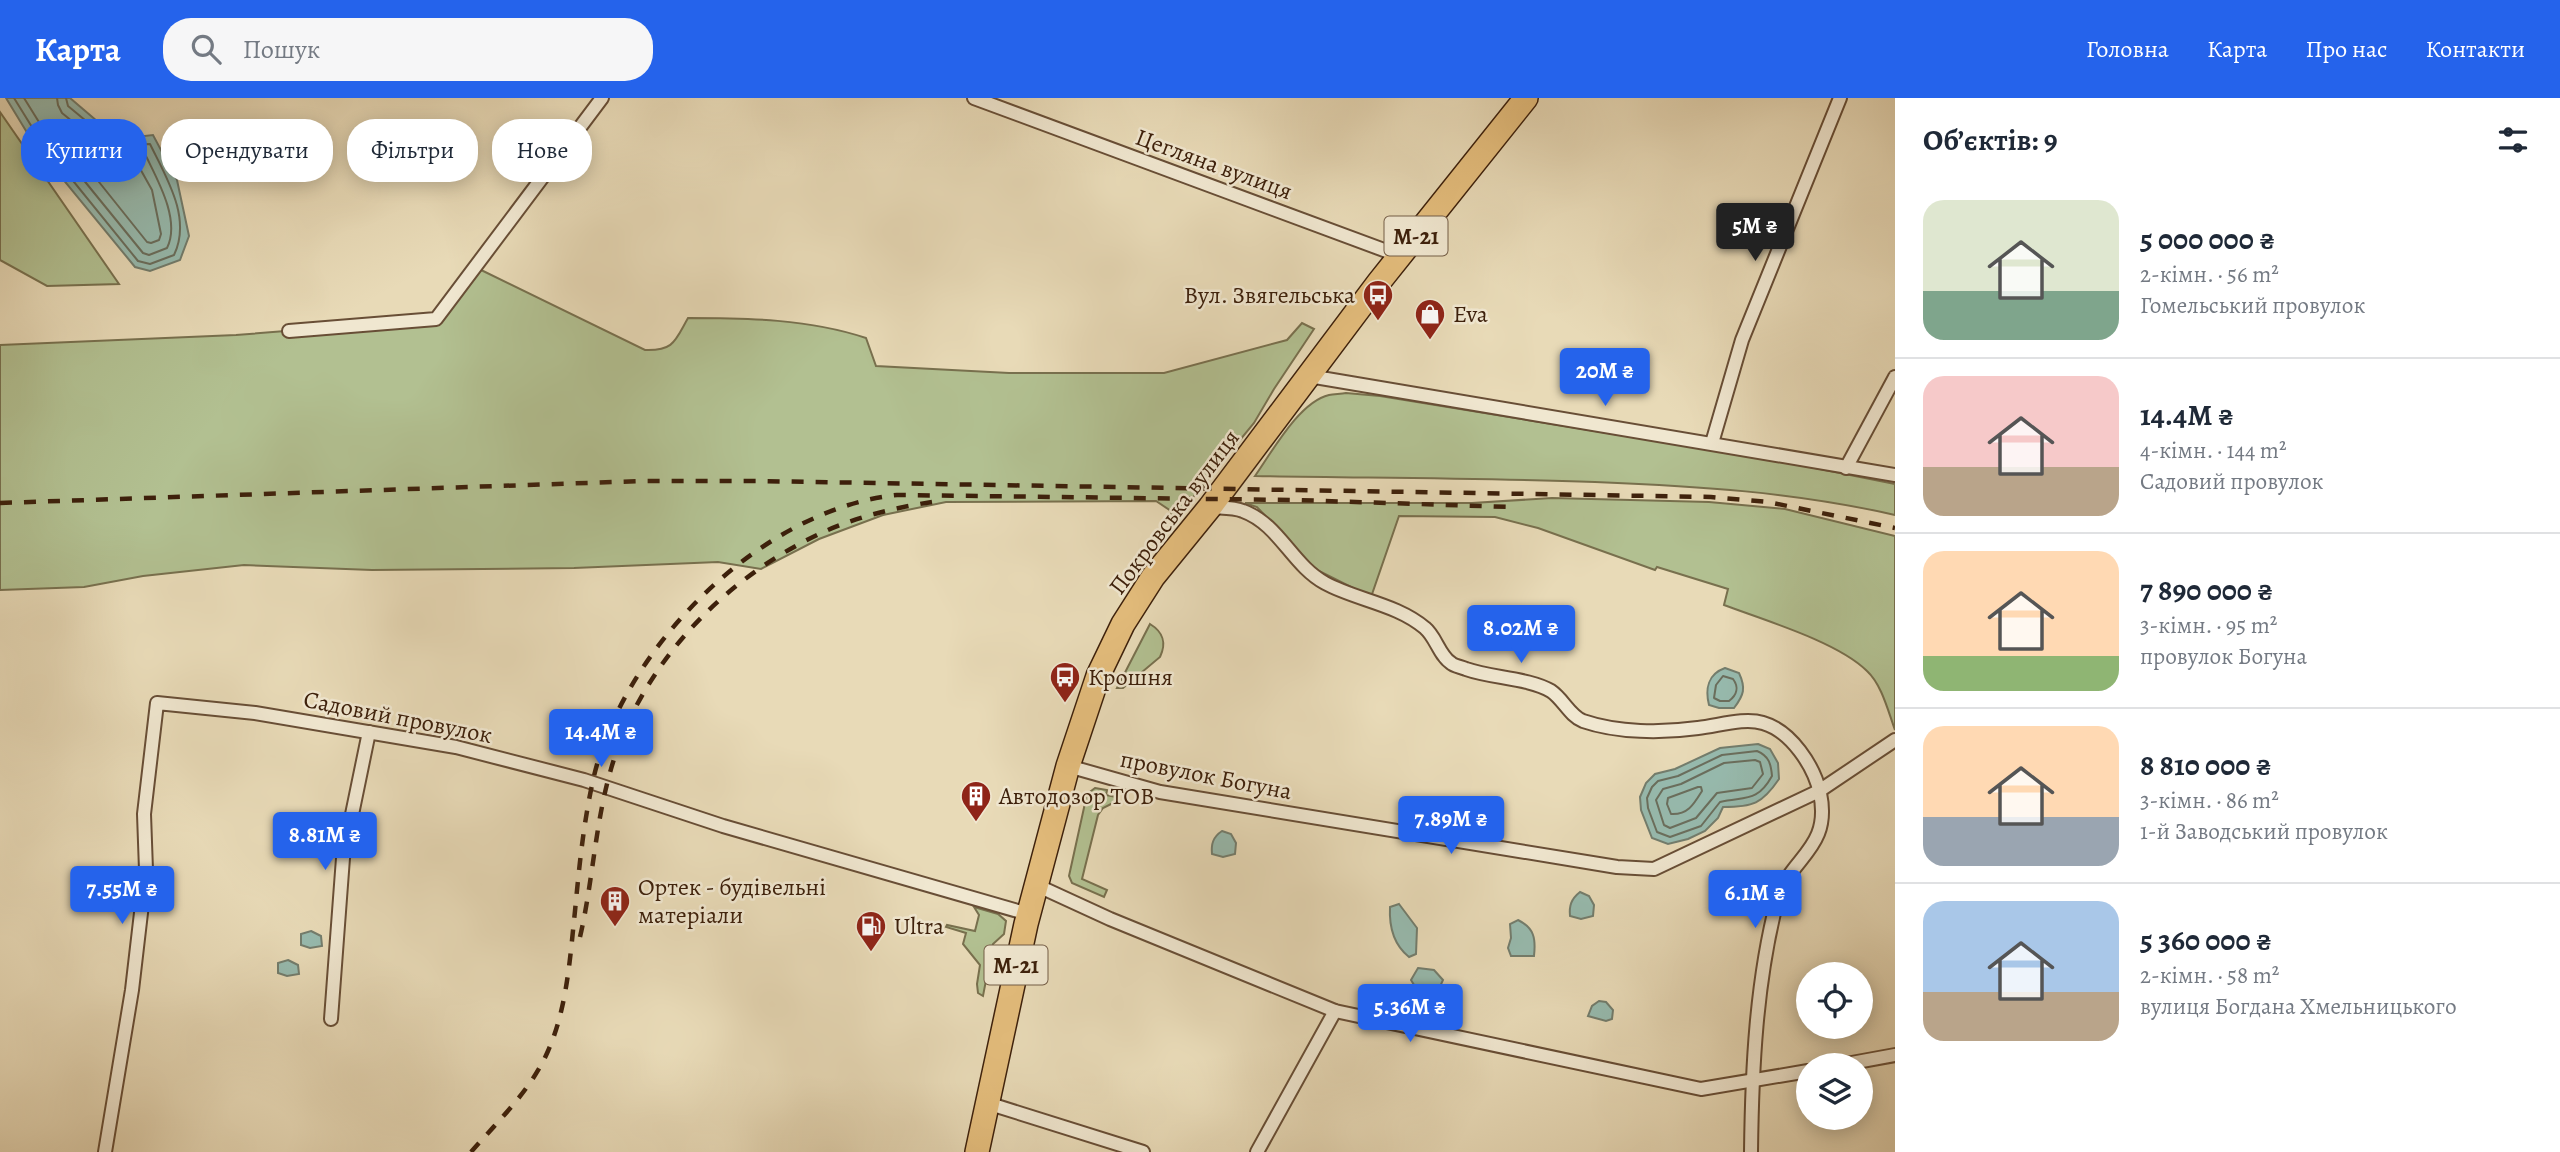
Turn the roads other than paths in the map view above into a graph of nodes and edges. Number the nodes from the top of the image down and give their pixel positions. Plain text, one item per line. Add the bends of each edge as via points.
1 (601, 98) edge
2 (974, 98) edge
3 (1526, 98) edge
4 (1840, 98) edge
5 (994, 101) edge
6 (1400, 256) junction
7 (289, 331) dead end
8 (1309, 376) junction
9 (1895, 377) edge
10 (1712, 443) junction
11 (1846, 468) junction
12 (1895, 475) edge
13 (1210, 507) junction
14 (369, 732) junction
15 (1895, 740) edge
16 (1068, 766) junction
17 (1819, 791) junction
18 (1035, 885) junction
19 (1028, 914) junction
20 (1335, 1011) junction
21 (331, 1020) dead end
22 (1895, 1055) edge
23 (1873, 1059) edge
24 (1796, 1073) edge
25 (1752, 1081) junction
26 (987, 1103) junction
27 (105, 1152) edge
28 (977, 1152) edge
29 (1143, 1152) edge
30 (1258, 1152) edge
31 (1751, 1152) edge

1 - 7 street via 436,319
2 - 5 street, Цегляна вулиця
3 - 6 highway, Покровська вулиця / М-21
4 - 10 street via 1742,340
5 - 6 street, Цегляна вулиця
6 - 8 highway, Покровська вулиця / М-21
8 - 10 street
8 - 13 highway, Покровська вулиця / М-21
9 - 11 street
10 - 11 street
11 - 12 street
13 - 16 highway, Покровська вулиця / М-21 via 1153,577 1123,624 1098,676
13 - 17 street via 1241,510 1258,518 1313,575 1426,629 1451,663 1551,692 1580,720 1613,729 1696,729 1761,722 1790,738
14 - 19 street, Садовий провулок via 456,747 574,778
14 - 21 street via 343,858
14 - 27 street, Садовий провулок via 157,703 144,814 146,870
15 - 17 street, провулок Богуна
16 - 17 street, провулок Богуна via 1160,792 1617,867 1654,869
16 - 18 highway, Покровська вулиця / М-21
17 - 25 street via 1823,818 1815,844 1778,898 1763,974
18 - 19 highway, Покровська вулиця / М-21
18 - 20 street
19 - 26 highway, Покровська вулиця / М-21
20 - 25 street via 1702,1088
20 - 30 street
22 - 23 street
24 - 25 street
25 - 31 street
26 - 28 highway, Покровська вулиця / М-21
26 - 29 street

